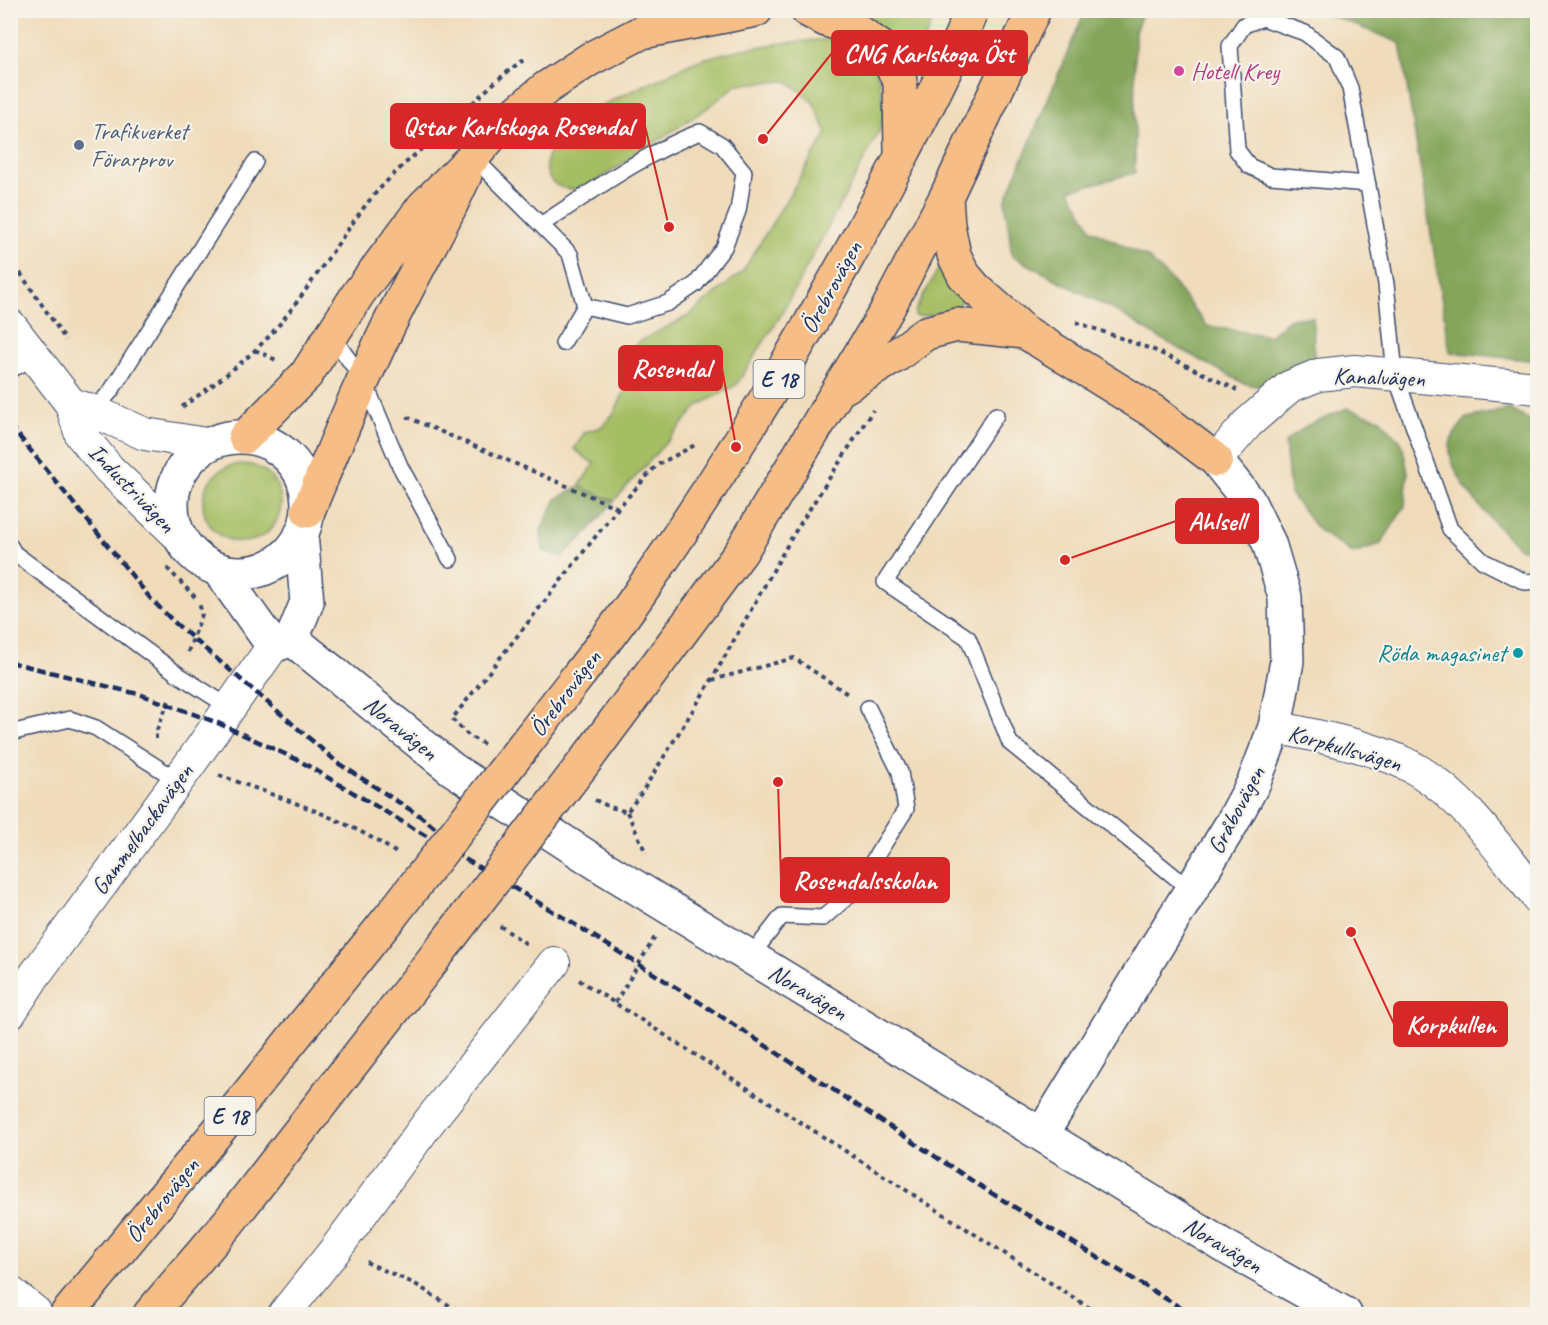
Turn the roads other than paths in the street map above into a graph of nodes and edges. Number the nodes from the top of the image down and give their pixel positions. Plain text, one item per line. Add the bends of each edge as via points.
1 (756, 10) edge
2 (807, 10) edge
3 (972, 10) edge
4 (1034, 10) edge
5 (901, 156) junction
6 (473, 157) junction
7 (255, 162) dead end
8 (1368, 184) junction
9 (946, 197) junction
10 (542, 224) junction
11 (585, 306) junction
12 (10, 325) edge
13 (1025, 332) junction
14 (332, 336) junction
15 (563, 343) dead end
16 (22, 364) edge
17 (1395, 374) junction
18 (1538, 388) edge
19 (839, 389) junction
20 (368, 392) junction
21 (82, 408) junction
22 (996, 416) dead end
23 (245, 437) junction
24 (207, 444) junction
25 (1216, 460) junction
26 (304, 523) junction
27 (182, 539) junction
28 (10, 546) edge
29 (450, 559) dead end
30 (219, 569) junction
31 (1538, 581) edge
32 (282, 643) junction
33 (229, 707) junction
34 (868, 708) road end
35 (1275, 728) junction
36 (10, 733) edge
37 (185, 770) junction
38 (1191, 890) junction
39 (1538, 898) edge
40 (750, 957) junction
41 (554, 963) road end
42 (10, 1013) edge
43 (1042, 1134) junction
44 (10, 1292) edge
45 (35, 1312) dead end
46 (68, 1314) edge
47 (150, 1314) edge
48 (284, 1314) edge
49 (1345, 1314) edge

1 - 6 highway via 642,32 590,59 546,88 504,123
2 - 5 highway via 855,29 882,48 900,81
3 - 5 highway, Örebrovägen / E 18
4 - 9 highway, E 18
5 - 46 highway, Örebrovägen / E 18, bridge via 789,363 638,596 391,916
6 - 10 lane
6 - 14 highway via 423,207
6 - 20 highway via 449,212 400,302
7 - 21 lane via 111,391
8 - 8 lane via 1350,88 1336,57 1305,33 1263,18 1244,25 1230,46 1237,150 1243,158 1271,176
8 - 17 lane via 1386,284
9 - 13 highway via 958,266 976,289
9 - 19 highway, E 18
10 - 11 lane via 570,254
10 - 11 lane via 646,158 700,132 722,145 744,172 738,211 724,247 696,284 668,303 627,316
11 - 15 lane
12 - 16 street, Industrivägen
13 - 19 highway via 957,325 926,333
13 - 25 highway via 1154,412
14 - 20 lane
14 - 23 highway via 306,375
16 - 21 street, Industrivägen
17 - 18 street, Kanalvägen
17 - 25 street, Kanalvägen via 1355,371 1318,375 1289,387 1248,423
17 - 31 lane via 1450,529 1483,561 1525,582
19 - 47 highway, E 18, bridge via 741,552 439,952 228,1223
20 - 26 highway
20 - 29 lane via 400,466
21 - 24 street, Industrivägen via 145,434
21 - 27 street, Industrivägen via 81,435 109,469
22 - 38 lane via 885,582 968,638 1010,743
23 - 24 street
23 - 26 street via 269,443 288,457 302,476 306,487
24 - 27 street via 177,479 173,509
25 - 35 street, Gråbovägen via 1248,500 1269,543 1285,597 1287,661
26 - 30 street via 295,545 277,562 242,572
26 - 32 street via 307,602
27 - 30 street via 198,558
28 - 33 lane via 179,675
30 - 32 street, Noravägen
32 - 33 street, Gammelbackavägen
32 - 40 street, Noravägen via 452,770
33 - 37 street, Gammelbackavägen
34 - 40 lane via 900,772 906,809 854,891 823,918 782,916
35 - 38 street, Gråbovägen via 1232,823
35 - 39 street, Korpkullsvägen via 1387,755 1419,771 1449,793
36 - 37 lane via 70,719 96,728 163,771
37 - 42 street, Gammelbackavägen
38 - 43 street, Gråbovägen
40 - 43 street, Noravägen
41 - 48 street
43 - 49 street, Noravägen via 1229,1249
44 - 45 street

